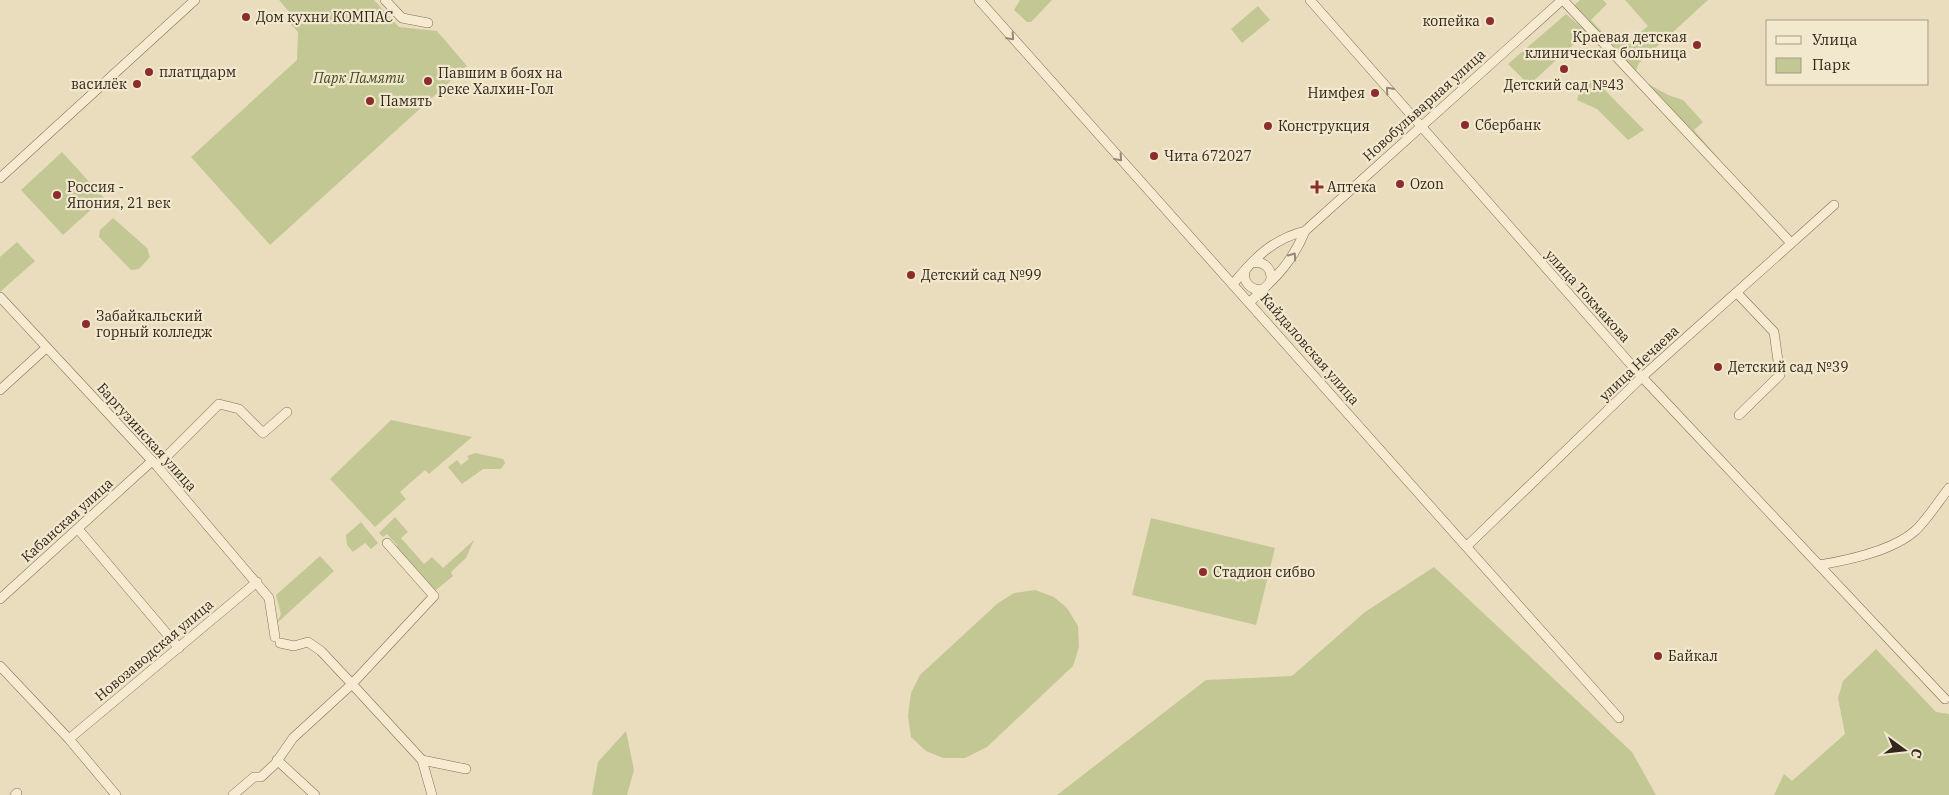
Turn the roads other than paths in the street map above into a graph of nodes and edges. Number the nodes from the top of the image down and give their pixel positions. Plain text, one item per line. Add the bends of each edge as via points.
1 (195, 0) edge
2 (385, 0) edge
3 (979, 0) edge
4 (1310, 0) edge
5 (1562, 0) edge
6 (428, 23) dead end
7 (1421, 126) junction
8 (0, 178) edge
9 (1834, 205) dead end
10 (1305, 231) junction
11 (1790, 243) junction
12 (1249, 266) junction
13 (1233, 284) junction
14 (1267, 285) junction
15 (1737, 293) junction
16 (0, 298) edge
17 (1250, 302) junction
18 (46, 348) junction
19 (1642, 377) junction
20 (0, 390) edge
21 (287, 412) dead end
22 (1739, 415) dead end
23 (154, 463) junction
24 (1949, 488) edge
25 (78, 529) junction
26 (387, 543) dead end
27 (1467, 546) junction
28 (1819, 565) junction
29 (256, 582) junction
30 (0, 599) edge
31 (179, 648) junction
32 (0, 666) edge
33 (352, 684) junction
34 (1945, 699) dead end
35 (1619, 718) dead end
36 (69, 739) junction
37 (277, 760) junction
38 (422, 760) junction
39 (466, 769) dead end
40 (116, 795) edge
41 (232, 795) edge
42 (316, 795) edge
43 (432, 795) edge

1 - 8 street
2 - 6 street via 402,18
3 -> 13 street, Кайдаловская улица
7 -> 4 street, улица Токмакова
5 - 7 street, Новобульварная улица
5 - 11 street
7 - 10 street, Новобульварная улица
7 - 19 street, улица Токмакова
9 - 11 street, улица Нечаева
10 - 12 street via 1284,236
14 -> 10 street via 1296,253
11 - 15 street, улица Нечаева
12 - 13 street
12 - 14 street via 1261,262 1266,265 1271,274
12 - 14 street via 1245,278 1250,286 1254,289
13 - 17 street, Кайдаловская улица
14 - 17 street
15 - 19 street, улица Нечаева
15 - 22 street via 1774,332 1780,375
16 - 18 street, Баргузинская улица
17 - 27 street, Кайдаловская улица
18 - 20 street
18 - 23 street, Баргузинская улица
19 - 27 street, улица Нечаева
19 - 28 street, улица Токмакова
21 - 23 street, Кабанская улица via 264,433 239,409 220,404
23 - 25 street, Кабанская улица
23 - 29 street, Баргузинская улица
24 - 28 street via 1914,531 1894,544 1849,560
25 - 30 street, Кабанская улица
25 - 31 street
26 - 33 street via 434,596
27 - 35 street, Кайдаловская улица
28 - 34 street, улица Токмакова
29 - 31 street, Новозаводская улица
29 - 33 street, Баргузинская улица via 269,598 278,640 294,646 308,642
31 - 36 street, Новозаводская улица
32 - 36 street
33 - 37 street via 293,738
33 - 38 street
36 - 40 street
37 - 41 street via 261,777 254,777
37 - 42 street
38 - 39 street
38 - 43 street

